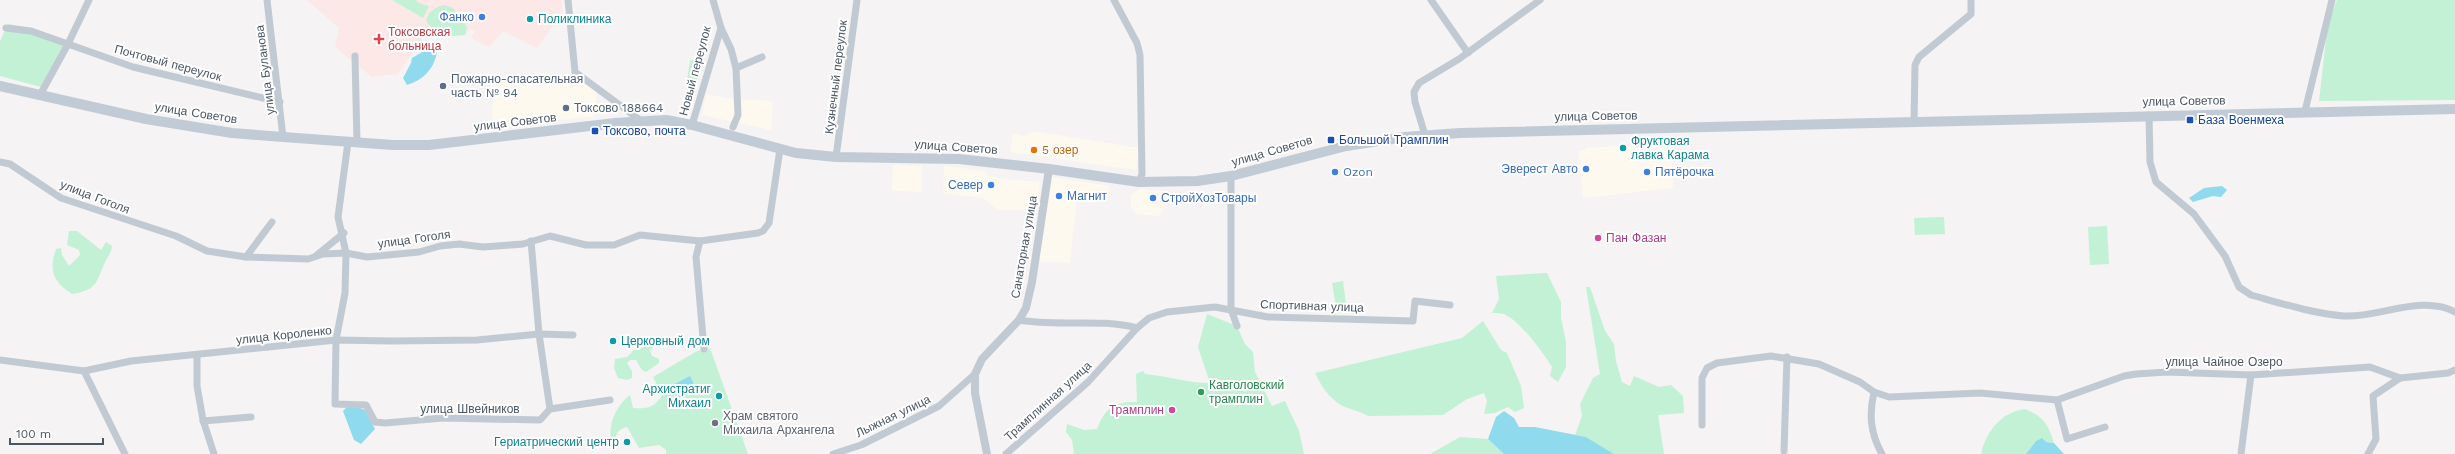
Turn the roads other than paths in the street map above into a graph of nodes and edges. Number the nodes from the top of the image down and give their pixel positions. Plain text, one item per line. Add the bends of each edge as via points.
1 (89, 0) edge
2 (268, 0) edge
3 (568, 0) edge
4 (713, 0) edge
5 (857, 0) edge
6 (1114, 0) edge
7 (1431, 0) edge
8 (1540, 0) edge
9 (1971, 0) edge
10 (2332, 0) edge
11 (6, 28) dead end
12 (721, 28) junction
13 (68, 44) junction
14 (1468, 53) junction
15 (355, 56) dead end
16 (762, 57) dead end
17 (736, 68) junction
18 (0, 86) edge
19 (40, 95) junction
20 (280, 102) junction
21 (2455, 109) edge
22 (2305, 111) junction
23 (2149, 115) junction
24 (640, 120) junction
25 (1914, 123) junction
26 (692, 125) junction
27 (733, 127) dead end
28 (1425, 135) junction
29 (283, 137) junction
30 (353, 142) junction
31 (780, 149) junction
32 (836, 157) junction
33 (0, 162) edge
34 (1050, 169) junction
35 (1230, 176) junction
36 (1140, 182) junction
37 (272, 222) dead end
38 (344, 233) junction
39 (531, 241) junction
40 (700, 241) junction
41 (346, 253) junction
42 (315, 256) junction
43 (246, 257) junction
44 (1450, 304) dead end
45 (1231, 309) junction
46 (2455, 312) edge
47 (1019, 320) junction
48 (1237, 326) dead end
49 (1137, 328) junction
50 (538, 334) junction
51 (573, 335) dead end
52 (336, 340) junction
53 (704, 349) dead end
54 (197, 355) junction
55 (1786, 358) junction
56 (0, 360) edge
57 (2455, 370) edge
58 (84, 371) junction
59 (975, 374) junction
60 (2252, 375) junction
61 (2400, 378) junction
62 (1874, 392) junction
63 (610, 400) dead end
64 (2057, 400) junction
65 (550, 409) junction
66 (251, 417) dead end
67 (203, 421) junction
68 (1702, 425) dead end
69 (2105, 427) dead end
70 (1784, 451) dead end
71 (125, 454) edge
72 (214, 454) edge
73 (833, 454) edge
74 (987, 454) edge
75 (1006, 454) edge
76 (1882, 454) edge
77 (2241, 454) edge
78 (2368, 454) edge

1 - 13 street
2 - 20 street, улица Буланова
3 - 24 street via 575,72
4 - 12 street, Новый переулок
5 - 32 street, Кузнечный переулок
6 - 36 street via 1137,43 1140,55
7 - 14 street
8 - 14 street
9 - 25 street via 1971,14 1919,57 1915,65
10 - 22 street
11 - 13 street, Почтовый переулок via 31,31
12 - 17 street
12 - 26 street, Новый переулок
13 - 19 street
13 - 20 street, Почтовый переулок via 133,67
14 - 28 street via 1419,83 1414,92
15 - 30 street
16 - 17 street
17 - 27 street via 738,115
18 - 19 main road, улица Советов
19 - 29 main road, улица Советов via 232,133
20 - 29 street, улица Буланова
21 - 22 main road, улица Советов
22 - 23 main road, улица Советов
23 - 25 main road, улица Советов
23 - 46 street via 2150,162 2156,182 2194,214 2225,256 2239,287 2251,295 2344,316 2430,306 2448,308
24 - 26 main road, улица Советов via 666,120
24 - 30 main road, улица Советов via 429,145
25 - 28 main road, улица Советов
26 - 31 main road, улица Советов
28 - 35 main road, улица Советов via 1321,151
29 - 30 main road, улица Советов
30 - 38 street via 338,217
31 - 32 main road, улица Советов
31 - 40 street, улица Гоголя via 769,223 763,230
32 - 34 main road, улица Советов via 959,159
33 - 43 street, улица Гоголя via 10,164 61,198 176,236 207,251
34 - 36 main road, улица Советов
34 - 47 street, Санаторная улица via 1032,282 1026,308
35 - 36 main road, улица Советов via 1197,181
35 - 45 street
37 - 43 street
38 - 41 street
38 - 42 street
39 - 40 street, улица Гоголя via 550,236 586,245 614,245 640,235
39 - 41 street, улица Гоголя via 483,247 459,244 419,252 367,257
39 - 50 street
40 - 53 street via 696,257
41 - 42 street, улица Гоголя
41 - 52 street via 345,293
42 - 43 street, улица Гоголя via 308,259
44 - 45 street, Спортивная улица via 1415,301 1413,320 1268,318
45 - 48 street
45 - 49 street, Спортивная улица via 1195,308 1166,312 1149,318
47 - 49 street via 1045,325 1104,324
47 - 59 street, Санаторная улица via 982,359
49 - 75 street, Трамплинная улица via 1088,382
50 - 51 street, улица Короленко
50 - 52 street, улица Короленко via 477,340
50 - 65 street
52 - 54 street, улица Короленко
52 - 65 street, улица Швейников via 335,404 366,405 375,422 443,418 540,420
54 - 58 street, улица Короленко via 131,361
54 - 67 street via 197,386
55 - 62 street via 1800,359 1833,369
55 - 68 street via 1771,356 1717,363 1707,368 1702,378
55 - 70 street
56 - 58 street, улица Короленко
57 - 61 street
58 - 71 street
59 - 73 street, Лыжная улица via 939,406 861,445
59 - 74 street
60 - 61 street, улица Чайное Озеро via 2370,368 2384,370
60 - 64 street, улица Чайное Озеро via 2166,372 2136,374
60 - 77 street
61 - 78 street via 2373,396 2376,438
62 - 64 street, улица Чайное Озеро via 1889,397 1980,393
62 - 76 street via 1870,409 1871,427
63 - 65 street, улица Швейников
64 - 69 street via 2067,439
66 - 67 street
67 - 72 street

